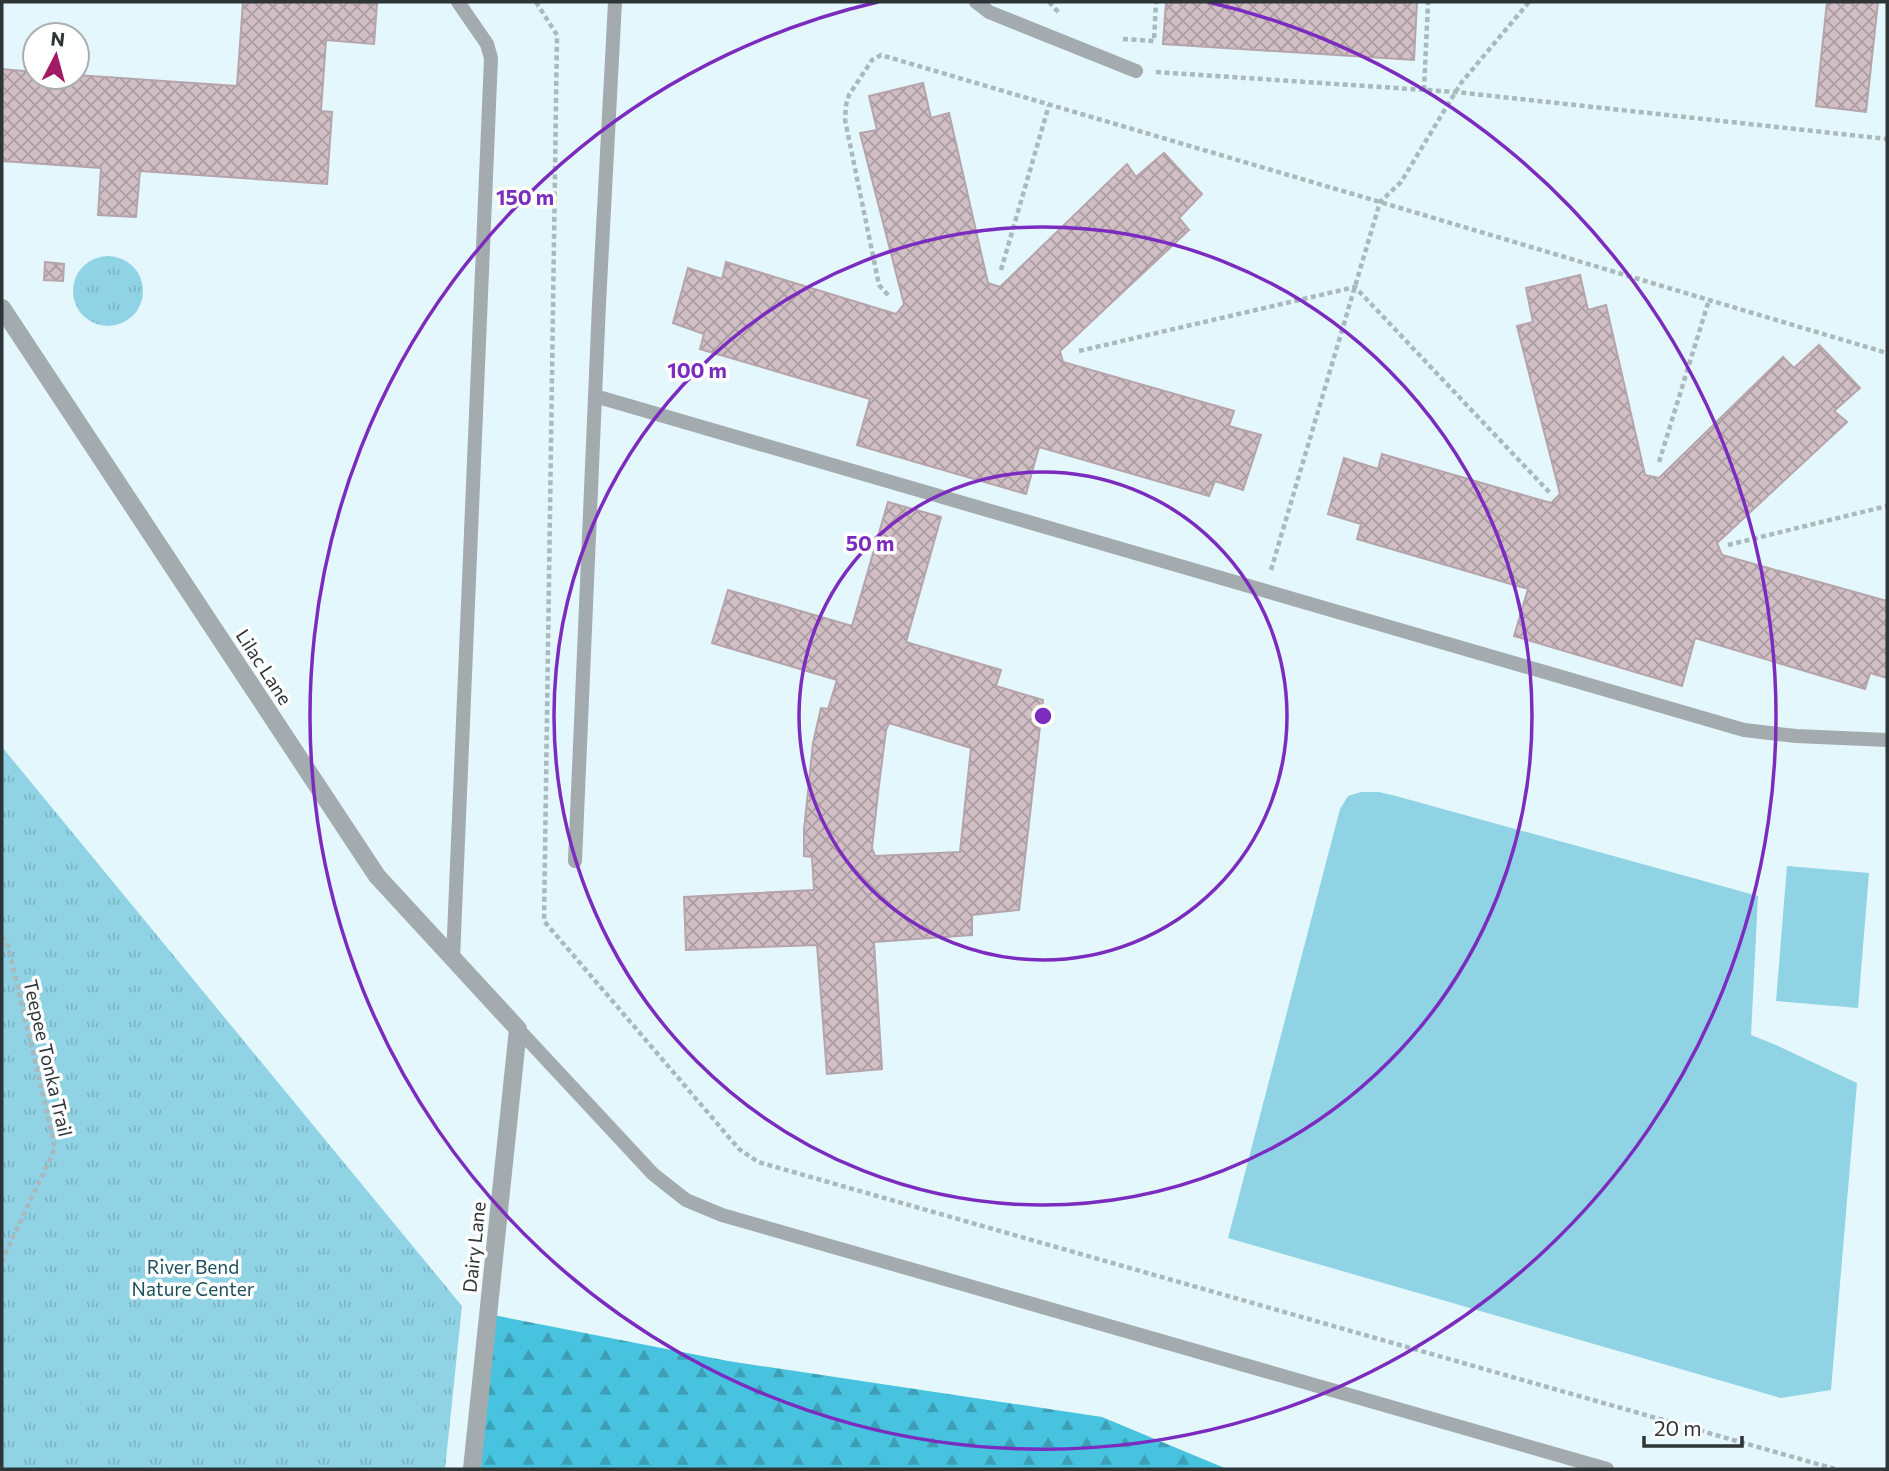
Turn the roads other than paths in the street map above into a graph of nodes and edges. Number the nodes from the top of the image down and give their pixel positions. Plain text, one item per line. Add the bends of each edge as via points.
1 (458, 2) edge
2 (615, 2) edge
3 (976, 2) edge
4 (1136, 71) road end
5 (2, 308) edge
6 (595, 396) junction
7 (1887, 740) edge
8 (575, 861) dead end
9 (453, 959) junction
10 (518, 1029) junction
11 (472, 1469) edge
12 (1607, 1469) edge

1 - 9 lane via 487,44 491,58
2 - 6 lane
3 - 4 lane via 989,12
5 - 9 street, Lilac Lane via 377,876
6 - 7 lane via 1744,730
6 - 8 lane
9 - 10 street, Lilac Lane
10 - 11 street, Dairy Lane
10 - 12 lane via 653,1174 686,1200 722,1215

